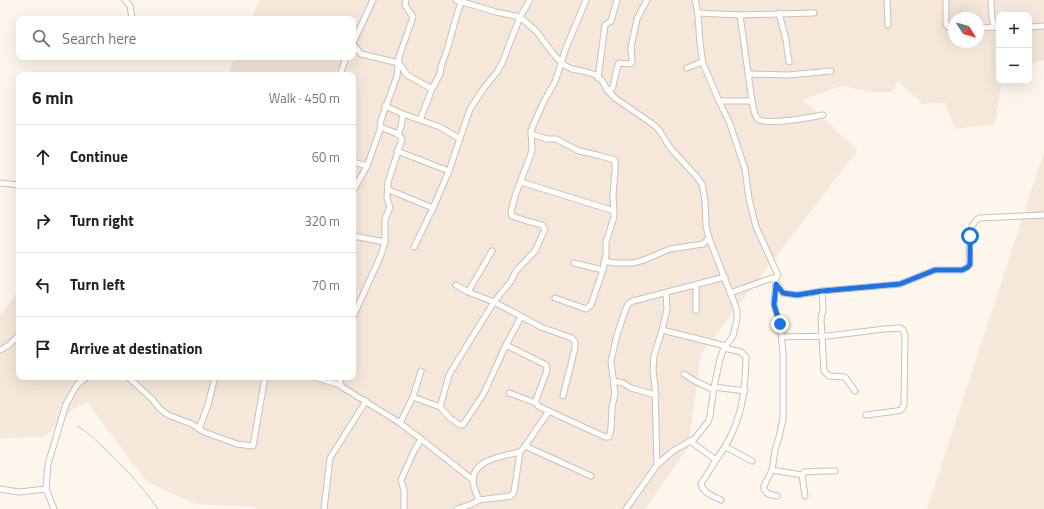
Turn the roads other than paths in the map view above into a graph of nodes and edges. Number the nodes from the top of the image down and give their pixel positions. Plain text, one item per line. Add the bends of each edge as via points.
1 (125, 0) edge
2 (373, 0) edge
3 (406, 0) edge
4 (530, 0) edge
5 (586, 0) edge
6 (617, 0) edge
7 (647, 0) edge
8 (695, 0) edge
9 (887, 0) edge
10 (946, 0) edge
11 (991, 0) edge
12 (460, 1) edge
13 (698, 13) junction
14 (779, 13) junction
15 (814, 13) dead end
16 (740, 15) junction
17 (132, 16) edge
18 (520, 17) junction
19 (888, 24) dead end
20 (1044, 26) edge
21 (948, 27) edge
22 (996, 27) edge
23 (1032, 27) edge
24 (984, 28) edge
25 (356, 37) edge
26 (356, 47) edge
27 (345, 60) edge
28 (702, 61) junction
29 (562, 62) junction
30 (789, 62) dead end
31 (399, 63) junction
32 (687, 68) dead end
33 (831, 71) dead end
34 (341, 72) edge
35 (748, 74) junction
36 (598, 78) junction
37 (432, 89) junction
38 (607, 90) junction
39 (719, 101) junction
40 (752, 101) junction
41 (386, 106) junction
42 (403, 114) junction
43 (823, 115) dead end
44 (420, 120) junction
45 (381, 127) junction
46 (398, 134) junction
47 (531, 134) junction
48 (460, 138) junction
49 (397, 151) junction
50 (356, 163) edge
51 (367, 166) junction
52 (449, 171) junction
53 (521, 182) junction
54 (0, 183) edge
55 (16, 185) edge
56 (356, 186) edge
57 (389, 190) junction
58 (433, 208) junction
59 (614, 211) junction
60 (1044, 215) edge
61 (356, 237) edge
62 (710, 238) junction
63 (385, 242) junction
64 (414, 246) dead end
65 (492, 251) dead end
66 (604, 261) junction
67 (574, 263) dead end
68 (603, 270) junction
69 (725, 276) junction
70 (774, 278) junction
71 (776, 284) junction
72 (456, 285) dead end
73 (696, 285) junction
74 (822, 291) junction
75 (468, 292) junction
76 (666, 293) junction
77 (730, 293) junction
78 (555, 298) dead end
79 (494, 302) junction
80 (356, 310) edge
81 (696, 311) dead end
82 (521, 318) junction
83 (662, 330) junction
84 (823, 336) junction
85 (782, 337) junction
86 (16, 338) edge
87 (506, 345) junction
88 (725, 347) junction
89 (0, 350) edge
90 (421, 371) dead end
91 (684, 374) dead end
92 (83, 380) edge
93 (131, 380) edge
94 (214, 380) edge
95 (265, 380) edge
96 (324, 380) edge
97 (340, 380) edge
98 (614, 381) junction
99 (340, 385) junction
100 (714, 388) junction
101 (745, 391) junction
102 (855, 391) dead end
103 (509, 393) dead end
104 (656, 395) junction
105 (563, 396) dead end
106 (413, 397) junction
107 (366, 401) junction
108 (536, 403) junction
109 (440, 407) junction
110 (549, 411) junction
111 (866, 415) dead end
112 (400, 423) junction
113 (199, 429) junction
114 (421, 439) junction
115 (690, 441) junction
116 (525, 446) junction
117 (726, 447) junction
118 (520, 452) junction
119 (716, 460) junction
120 (752, 461) dead end
121 (658, 465) junction
122 (772, 470) junction
123 (835, 471) dead end
124 (802, 475) junction
125 (591, 476) dead end
126 (473, 480) junction
127 (46, 488) junction
128 (0, 489) edge
129 (777, 496) dead end
130 (805, 496) dead end
131 (479, 500) junction
132 (721, 500) dead end
133 (54, 509) edge
134 (324, 509) edge
135 (404, 509) edge
136 (457, 509) edge
137 (626, 509) edge

1 - 17 street via 130,6
2 - 25 street
3 - 31 street via 405,5 413,16
4 - 18 street
5 - 29 street
6 - 36 street via 611,21 606,25
7 - 38 street via 637,18 631,48 632,63 619,63 612,89
8 - 13 street
9 - 19 street
10 - 21 street
11 - 22 street via 992,18
12 - 18 street
12 - 37 street via 440,74
13 - 16 street
13 - 28 street
14 - 15 street
14 - 16 street
14 - 30 street
16 - 35 street
18 - 29 street via 536,31
18 - 48 street via 502,63 470,109
20 - 23 street
22 - 24 street
26 - 31 street via 361,54
27 - 34 street
28 - 32 street
28 - 39 street
29 - 36 street via 572,69 591,73
29 - 47 street
31 - 37 street via 407,75
31 - 41 street
33 - 35 street via 788,75
35 - 40 street
36 - 38 street
37 - 44 street
38 - 62 street via 618,101 654,125 702,184 706,226
39 - 40 street
39 - 70 street via 730,124 745,169 756,226 777,270 778,274
40 - 43 street via 756,116 763,121 788,121
41 - 42 street
41 - 45 street
42 - 44 street
42 - 46 street
44 - 48 street
45 - 46 street
45 - 51 street
46 - 49 street via 402,139
47 - 53 street via 532,151
47 - 59 street via 556,139 579,151 615,160
48 - 52 street
49 - 52 street
49 - 57 street via 388,182
50 - 51 street
51 - 56 street
52 - 58 street
53 - 59 street
53 - 79 street via 511,214 542,225 545,229 535,251 516,271
54 - 55 street
57 - 58 street
57 - 63 street via 387,198 390,207 385,219
58 - 64 street
59 - 66 street
60 - 74 street via 983,217 973,222 970,229 970,264 962,270 935,270 900,284
61 - 63 street
62 - 66 street via 703,244 670,249 633,263
62 - 69 street
63 - 80 street
65 - 75 street
66 - 68 street
67 - 68 street
68 - 78 street via 589,308
69 - 73 street
69 - 77 street
70 - 71 street
70 - 77 street
71 - 74 street via 783,293 788,294
71 - 85 street via 774,305
72 - 75 street
73 - 76 street
73 - 81 street
74 - 84 street
75 - 79 street
76 - 83 street via 667,309
76 - 98 street via 629,303 611,361
77 - 88 street via 737,310 737,319 733,336
79 - 82 street
79 - 109 street via 450,375
82 - 87 street
82 - 105 street via 574,340 575,348
83 - 88 street
83 - 104 street via 654,356
84 - 85 street
84 - 102 street via 824,371 829,376 845,377
84 - 111 street via 878,329 900,328 904,332 904,405 901,410
85 - 122 street via 783,419
86 - 89 street
87 - 108 street via 546,365 546,373
87 - 109 street via 484,394 463,425 450,418
88 - 100 street
88 - 101 street via 746,357
90 - 106 street
91 - 100 street via 695,382
92 - 127 street via 66,404 48,464
93 - 113 street via 168,415
94 - 113 street
95 - 113 street via 253,446 237,444
96 - 99 street
97 - 99 street
98 - 104 street
98 - 110 street via 609,437
99 - 107 street
100 - 101 street
100 - 115 street via 708,422 700,434
101 - 117 street via 735,429
103 - 108 street
104 - 121 street
106 - 109 street
106 - 112 street
107 - 112 street
107 - 134 street via 330,458
108 - 110 street
110 - 116 street
112 - 114 street
114 - 126 street
114 - 135 street via 401,480
115 - 119 street
115 - 121 street via 673,451
116 - 118 street
116 - 125 street
117 - 119 street
117 - 120 street
118 - 126 street via 486,461 478,467
118 - 131 street via 513,494
119 - 132 street via 701,484 703,490
121 - 137 street
122 - 124 street
122 - 129 street via 764,490
123 - 124 street via 804,472
124 - 130 street
126 - 131 street
127 - 128 street via 18,492
127 - 133 street
131 - 136 street

